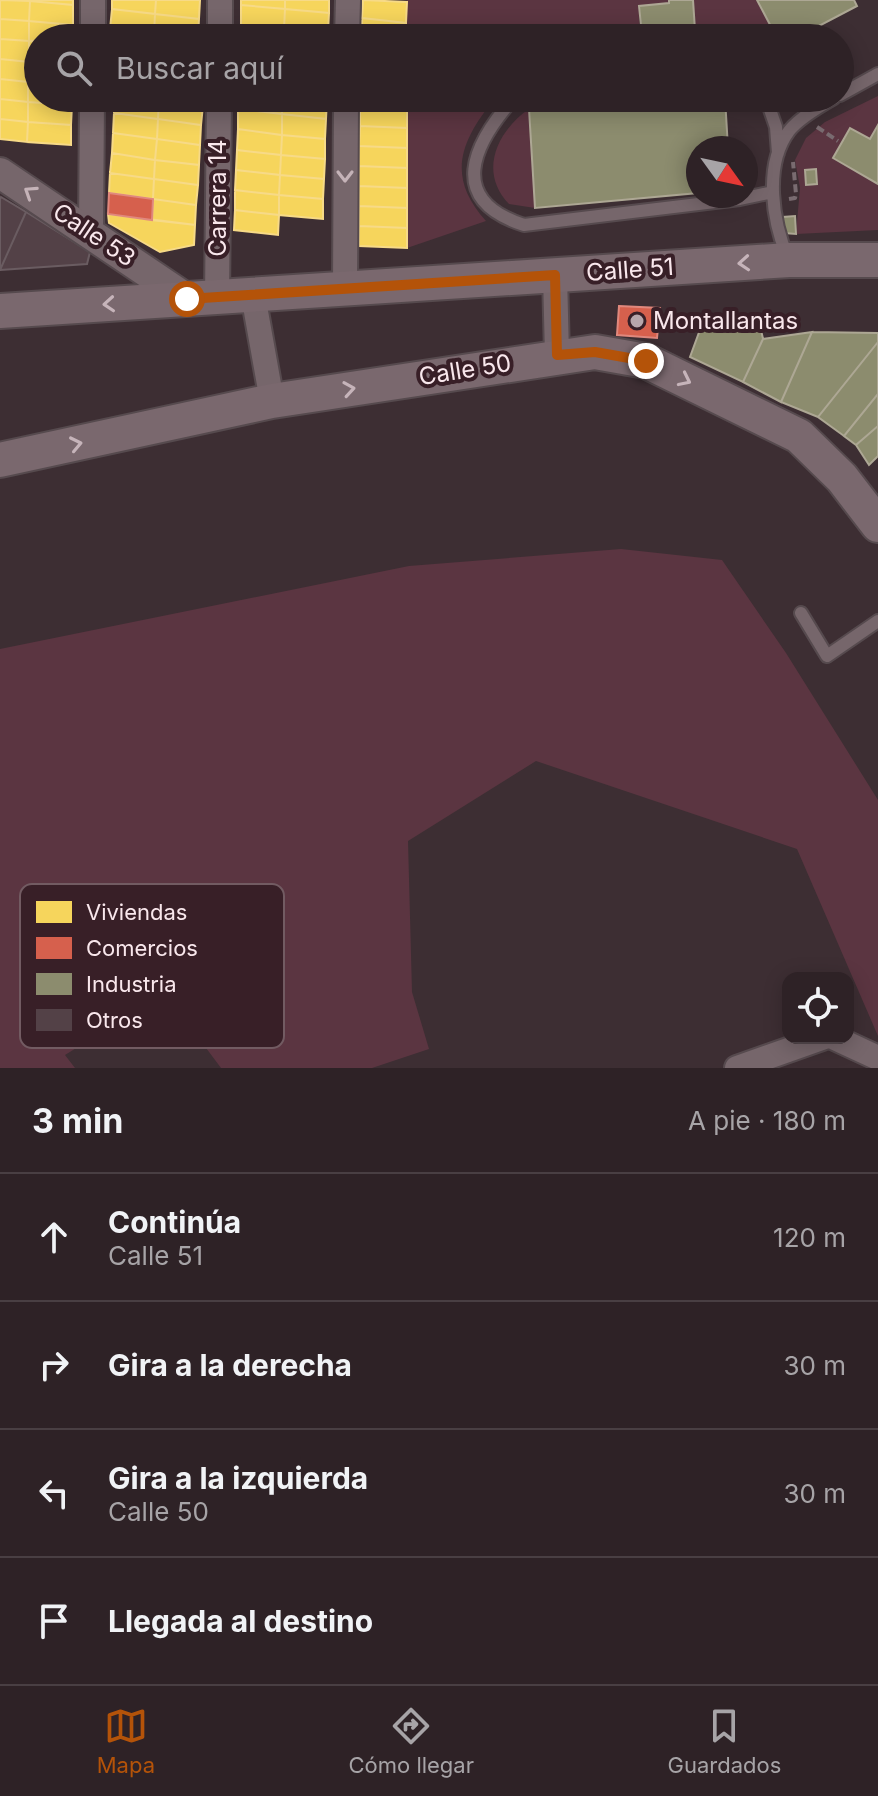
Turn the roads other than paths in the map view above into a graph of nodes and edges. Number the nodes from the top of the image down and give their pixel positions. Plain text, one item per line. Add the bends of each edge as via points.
1 (93, 0) edge
2 (220, 0) edge
3 (348, 0) edge
4 (93, 24) edge
5 (220, 24) edge
6 (347, 24) edge
7 (878, 74) edge
8 (854, 87) edge
9 (92, 112) edge
10 (218, 112) edge
11 (346, 112) edge
12 (502, 112) edge
13 (771, 112) edge
14 (814, 112) edge
15 (778, 153) junction
16 (0, 173) edge
17 (773, 192) junction
18 (91, 232) junction
19 (789, 260) junction
20 (878, 260) edge
21 (555, 275) junction
22 (345, 288) junction
23 (253, 295) junction
24 (202, 299) junction
25 (0, 311) edge
26 (557, 355) junction
27 (272, 401) junction
28 (0, 460) edge
29 (878, 525) edge
30 (801, 613) dead end
31 (878, 621) edge
32 (805, 1044) edge
33 (848, 1044) edge
34 (878, 1058) edge
35 (737, 1068) edge

1 - 4 street
2 - 5 street
3 - 6 street
7 - 8 lane
9 - 18 street
10 - 24 street, Carrera 14
11 -> 22 street
12 - 17 lane via 477,149 473,173 486,207 524,225
13 - 15 lane
14 - 15 lane via 789,131
15 - 17 lane
18 -> 16 street, Calle 53
17 - 19 lane via 777,233
18 - 24 street, Calle 53
19 - 20 main road, Calle 51
19 -> 21 main road, Calle 51
21 - 22 main road, Calle 51
21 - 26 street
22 - 23 main road, Calle 51
23 - 24 main road, Calle 51
23 - 27 street
24 -> 25 main road, Calle 51
27 -> 26 main road, Calle 50
26 -> 29 main road, Calle 50 via 595,352 646,361 799,436 866,504
28 -> 27 main road, Calle 50
30 - 31 lane via 827,656
32 - 35 street
33 - 34 street

